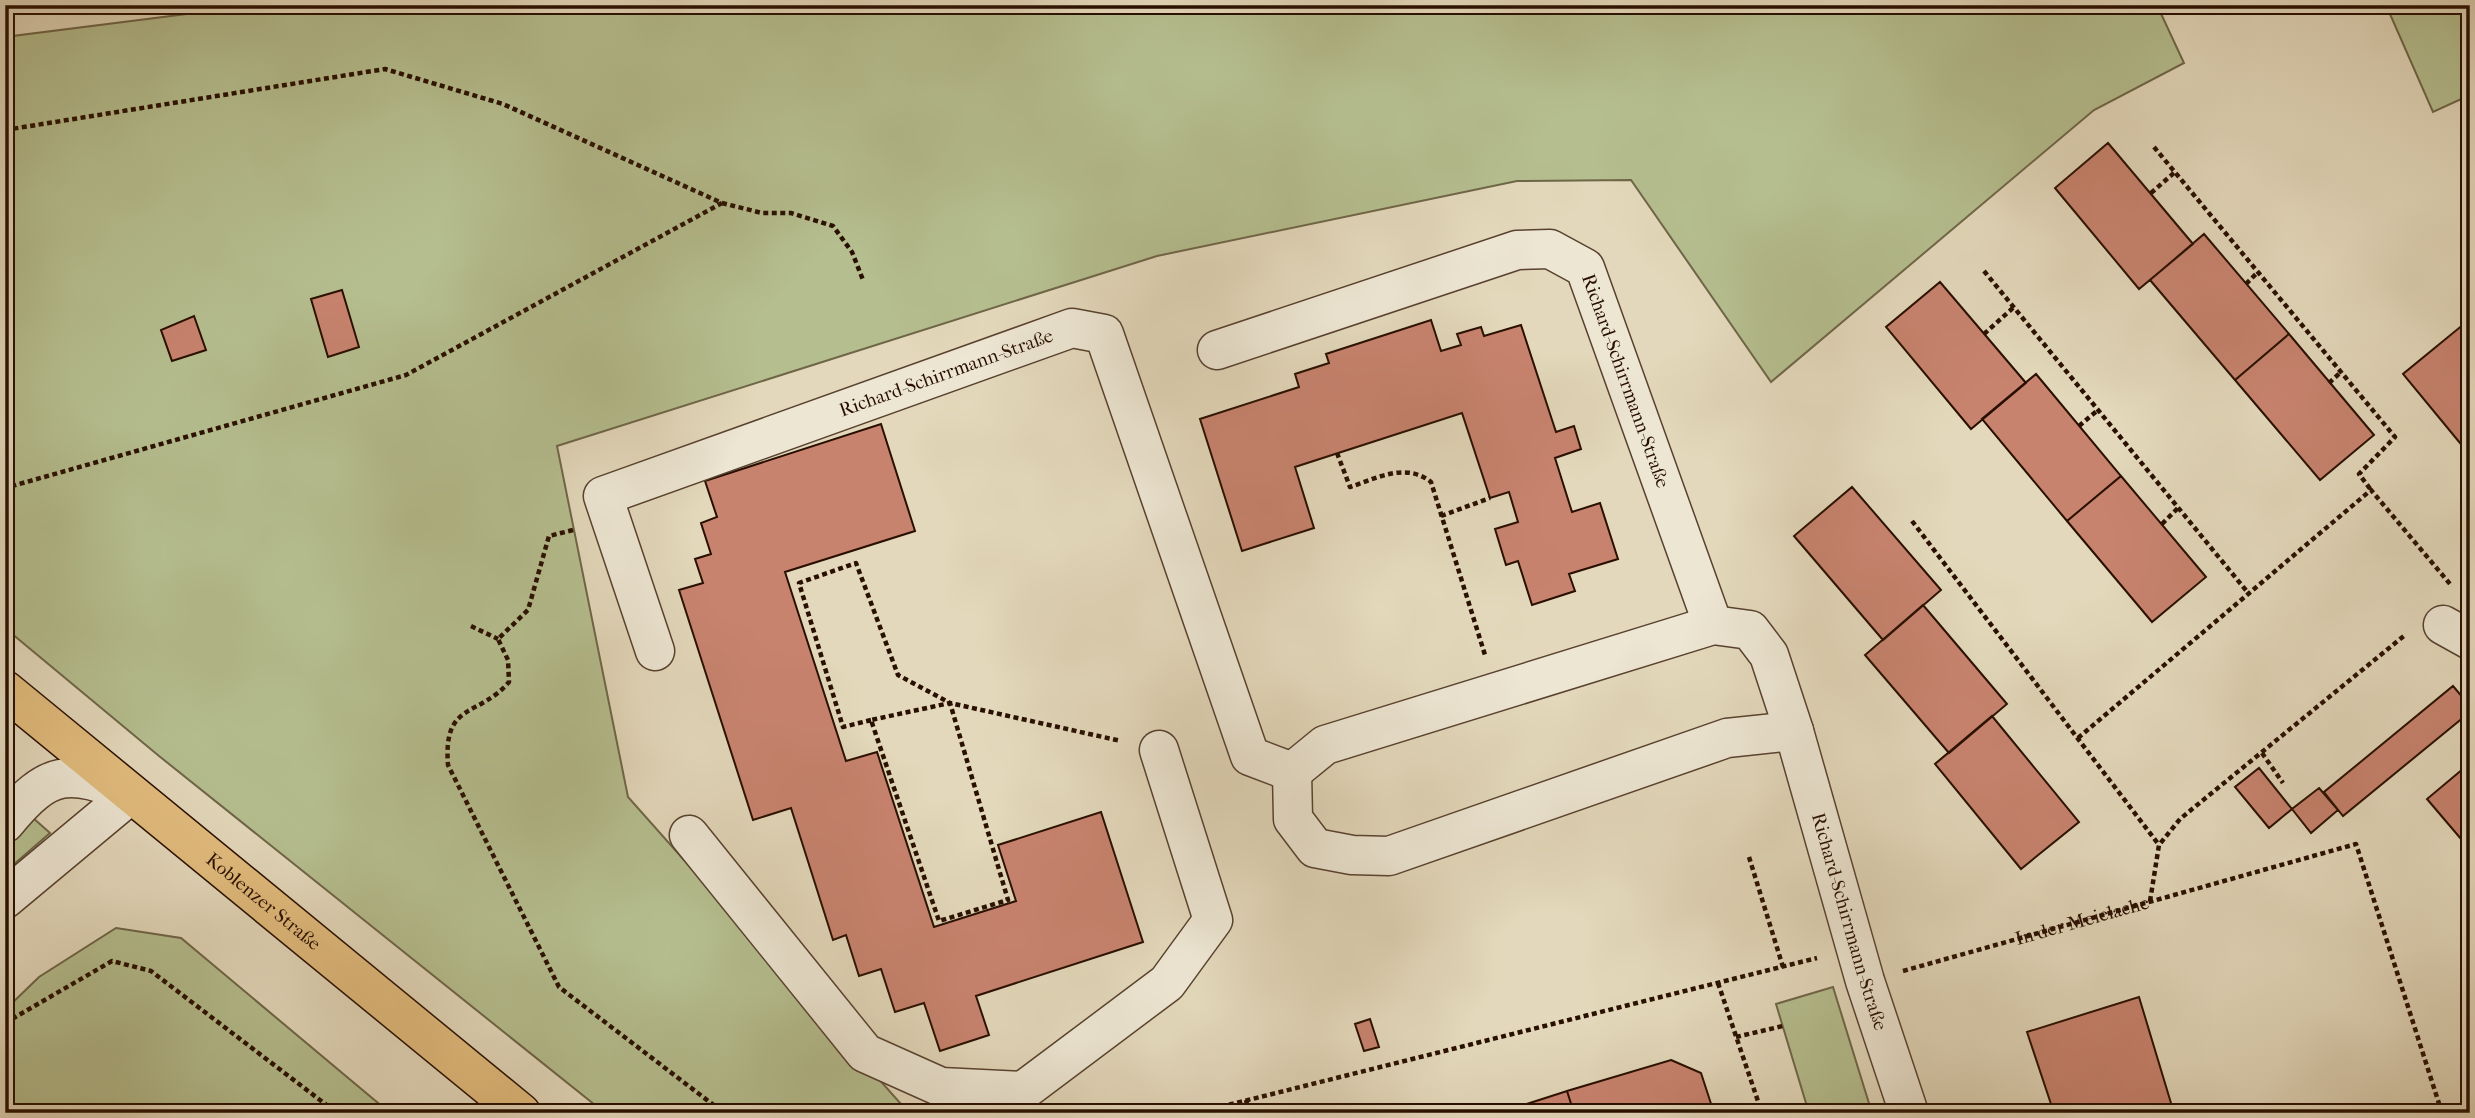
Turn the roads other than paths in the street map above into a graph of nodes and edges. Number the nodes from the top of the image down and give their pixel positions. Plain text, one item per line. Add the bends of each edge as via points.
1 (1217, 350) dead end
2 (1713, 625) junction
3 (655, 651) dead end
4 (5, 690) edge
5 (1794, 731) junction
6 (1159, 750) road end
7 (1292, 772) junction
8 (131, 794) junction
9 (5, 823) edge
10 (689, 835) dead end
11 (5, 899) edge
12 (521, 1113) edge
13 (1909, 1113) edge

1 - 2 street, Richard-Schirrmann-Straße via 1517,250 1550,248 1585,268
2 - 5 street, Richard-Schirrmann-Straße via 1749,630 1769,655
2 - 7 street, Richard-Schirrmann-Straße via 1325,745
3 - 7 street, Richard-Schirrmann-Straße via 603,496 1072,328 1104,334 1250,757
4 - 8 main road, Koblenzer Straße
5 - 7 street via 1727,738 1389,856 1315,848 1293,819
5 - 13 street, Richard-Schirrmann-Straße via 1860,965
6 - 10 street via 1213,920 1167,983 1023,1091 941,1087 866,1053
8 - 9 street via 81,778 53,780 27,795
8 - 11 street
8 - 12 main road, Koblenzer Straße

